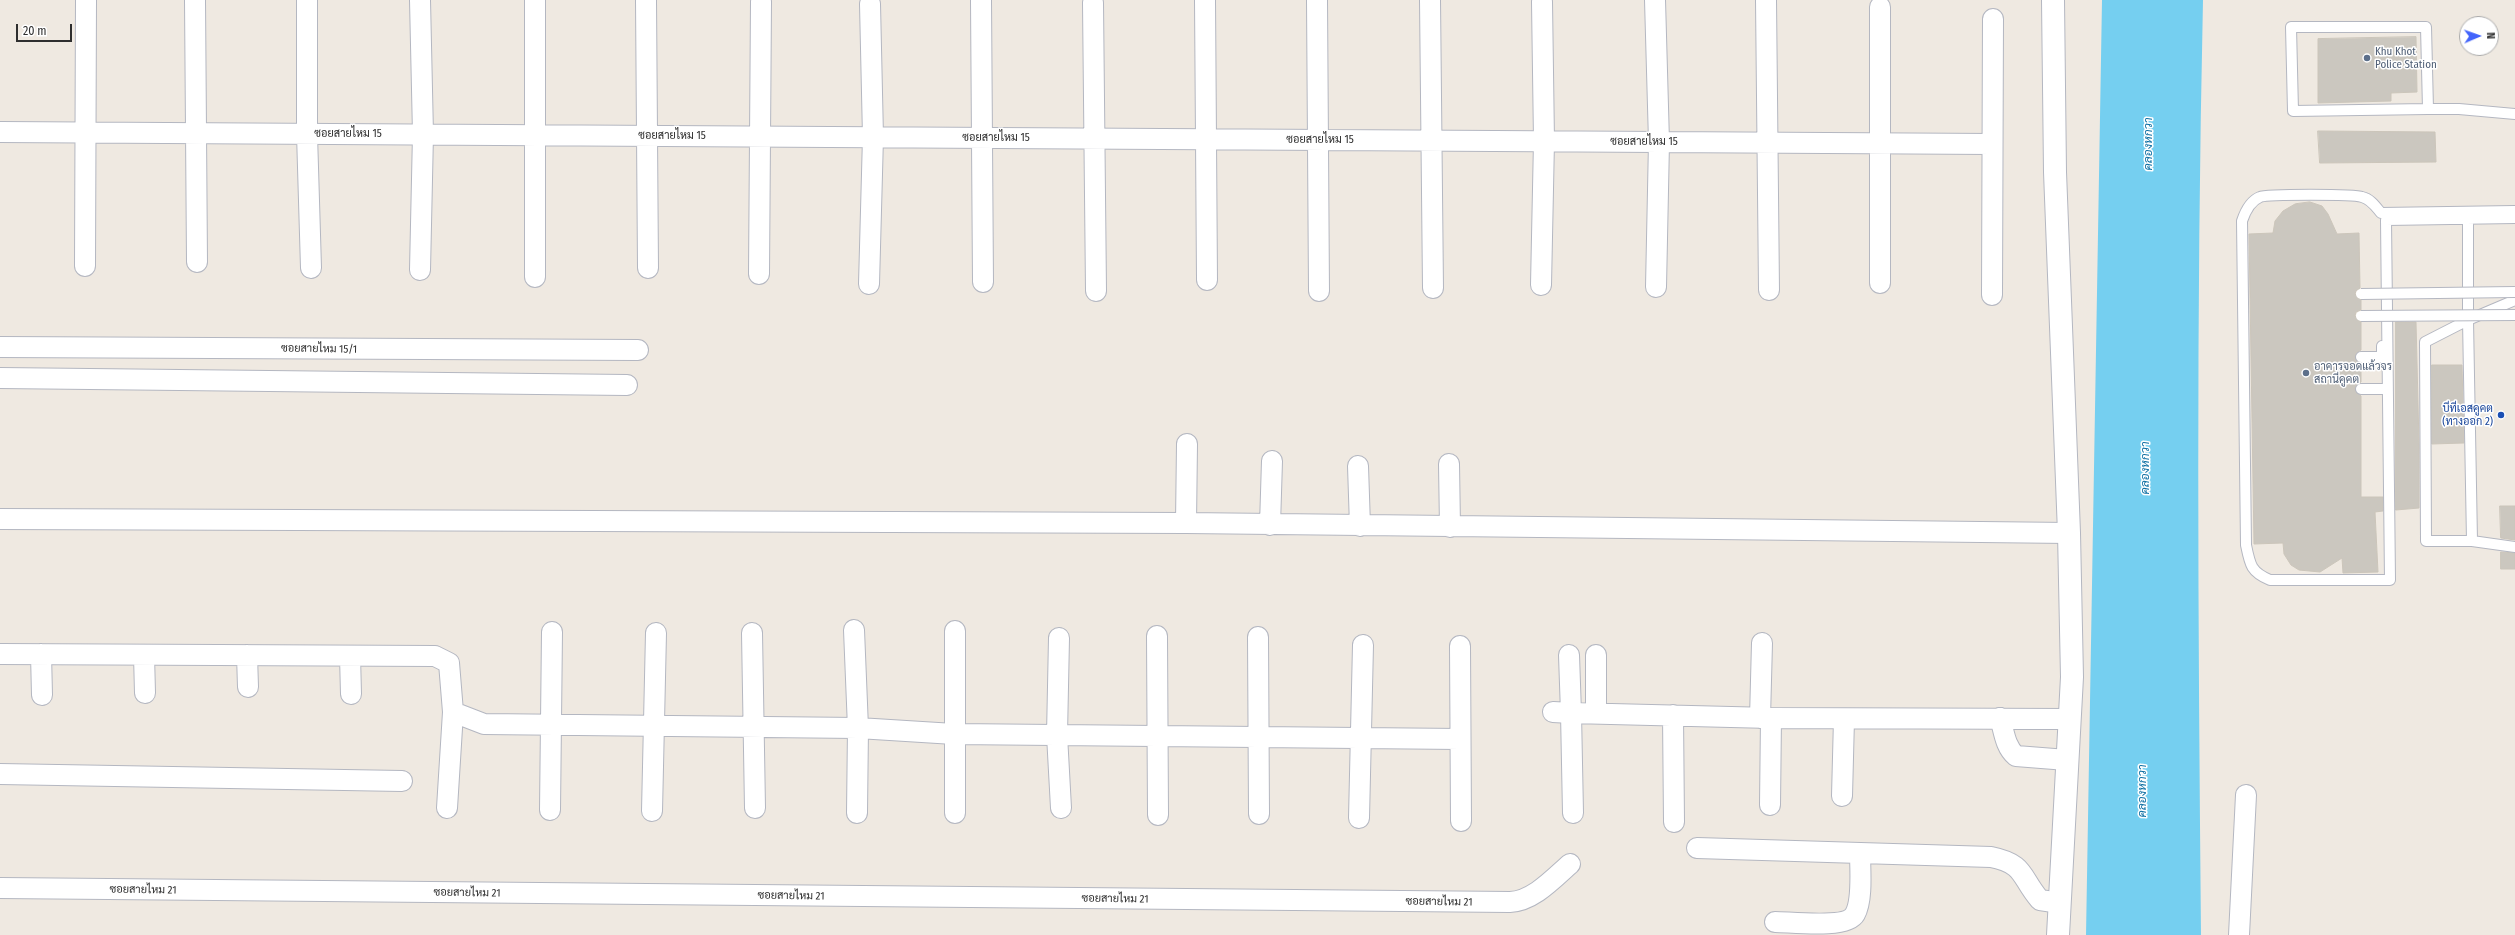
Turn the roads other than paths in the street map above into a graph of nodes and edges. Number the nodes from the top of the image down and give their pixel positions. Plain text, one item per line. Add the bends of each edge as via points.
1 (86, 0) edge
2 (195, 0) edge
3 (307, 0) edge
4 (420, 0) edge
5 (535, 0) edge
6 (646, 0) edge
7 (981, 0) edge
8 (1205, 0) edge
9 (1317, 0) edge
10 (1430, 0) edge
11 (1655, 0) edge
12 (1766, 0) edge
13 (2052, 0) edge
14 (761, 2) dead end
15 (1542, 2) dead end
16 (1093, 3) dead end
17 (870, 4) dead end
18 (1880, 7) dead end
19 (1993, 19) dead end
20 (2428, 109) junction
21 (2515, 114) edge
22 (0, 132) edge
23 (86, 132) junction
24 (196, 133) junction
25 (307, 134) junction
26 (423, 134) junction
27 (535, 135) junction
28 (648, 136) junction
29 (762, 136) junction
30 (873, 137) junction
31 (983, 138) junction
32 (1093, 138) junction
33 (1206, 139) junction
34 (1319, 140) junction
35 (1431, 140) junction
36 (1544, 141) junction
37 (1659, 142) junction
38 (1769, 143) junction
39 (1880, 143) junction
40 (1992, 144) junction
41 (2515, 211) edge
42 (2381, 213) junction
43 (2515, 218) edge
44 (2468, 219) junction
45 (197, 262) dead end
46 (85, 266) dead end
47 (311, 268) dead end
48 (648, 268) dead end
49 (420, 270) dead end
50 (760, 274) dead end
51 (535, 277) dead end
52 (1208, 280) dead end
53 (983, 282) dead end
54 (1880, 283) dead end
55 (869, 284) dead end
56 (1542, 285) dead end
57 (1656, 287) dead end
58 (1433, 288) dead end
59 (1096, 290) dead end
60 (1769, 290) dead end
61 (1319, 291) dead end
62 (2515, 292) edge
63 (2361, 294) dead end
64 (1992, 295) dead end
65 (2515, 300) edge
66 (2515, 315) edge
67 (2361, 316) dead end
68 (2468, 320) junction
69 (0, 347) edge
70 (24, 347) junction
71 (288, 348) junction
72 (638, 350) dead end
73 (2361, 357) dead end
74 (0, 378) edge
75 (25, 378) junction
76 (289, 381) junction
77 (627, 385) dead end
78 (2361, 390) dead end
79 (2387, 390) junction
80 (1186, 444) dead end
81 (1272, 461) dead end
82 (1449, 464) dead end
83 (1358, 466) dead end
84 (0, 519) edge
85 (1186, 523) junction
86 (1270, 525) junction
87 (1360, 526) junction
88 (1450, 527) junction
89 (2069, 533) junction
90 (2472, 541) junction
91 (2515, 546) edge
92 (854, 630) dead end
93 (955, 631) dead end
94 (552, 632) dead end
95 (656, 633) dead end
96 (752, 633) dead end
97 (1157, 636) dead end
98 (1258, 637) dead end
99 (1059, 638) dead end
100 (1762, 643) dead end
101 (1363, 645) dead end
102 (1460, 646) dead end
103 (0, 654) edge
104 (40, 654) junction
105 (144, 655) junction
106 (247, 655) junction
107 (1569, 655) dead end
108 (1596, 655) dead end
109 (350, 656) junction
110 (248, 687) dead end
111 (145, 693) dead end
112 (351, 694) dead end
113 (42, 695) dead end
114 (453, 712) junction
115 (1562, 712) junction
116 (1596, 713) junction
117 (1673, 715) junction
118 (1766, 718) junction
119 (2000, 718) junction
120 (1844, 719) junction
121 (2070, 719) junction
122 (550, 725) junction
123 (653, 726) junction
124 (755, 727) junction
125 (858, 728) junction
126 (954, 734) junction
127 (1057, 735) junction
128 (1158, 736) junction
129 (1257, 737) junction
130 (1360, 738) junction
131 (1460, 739) junction
132 (2067, 760) junction
133 (0, 774) edge
134 (402, 781) dead end
135 (2246, 795) dead end
136 (1842, 796) dead end
137 (1770, 805) dead end
138 (447, 808) dead end
139 (755, 808) dead end
140 (1061, 808) dead end
141 (550, 810) dead end
142 (652, 811) dead end
143 (857, 813) dead end
144 (955, 813) dead end
145 (1573, 813) dead end
146 (1259, 814) dead end
147 (1158, 815) dead end
148 (1359, 818) dead end
149 (1460, 821) dead end
150 (1674, 822) dead end
151 (1696, 848) dead end
152 (1860, 853) junction
153 (1570, 864) dead end
154 (0, 888) edge
155 (2060, 903) junction
156 (1775, 922) dead end
157 (2058, 935) edge
158 (2239, 935) edge

1 - 23 street
2 - 24 street
3 - 25 street
4 - 26 street
5 - 27 street
6 - 28 street
7 - 31 street
8 - 33 street
9 - 34 street
10 - 35 street
11 - 37 street
12 - 38 street
13 - 89 street via 2055,180
14 - 29 street
15 - 36 street
16 - 32 street
17 - 30 street
18 - 39 street
19 - 40 street
20 - 20 lane via 2426,27 2291,27 2293,111
20 - 21 lane
22 - 23 street, ซอยสายไหม 15
23 - 24 street, ซอยสายไหม 15
23 - 46 street
24 - 25 street, ซอยสายไหม 15
24 - 45 street
25 - 26 street, ซอยสายไหม 15
25 - 47 street
26 - 27 street, ซอยสายไหม 15
26 - 49 street
27 - 28 street, ซอยสายไหม 15
27 - 51 street
28 - 29 street, ซอยสายไหม 15
28 - 48 street
29 - 30 street, ซอยสายไหม 15
29 - 50 street
30 - 31 street, ซอยสายไหม 15
30 - 55 street
31 - 32 street, ซอยสายไหม 15
31 - 53 street
32 - 33 street, ซอยสายไหม 15
32 - 59 street
33 - 34 street, ซอยสายไหม 15
33 - 52 street
34 - 35 street, ซอยสายไหม 15
34 - 61 street
35 - 36 street, ซอยสายไหม 15
35 - 58 street
36 - 37 street, ซอยสายไหม 15
36 - 56 street
37 - 38 street, ซอยสายไหม 15
37 - 57 street
38 - 39 street, ซอยสายไหม 15
38 - 60 street
39 - 40 street, ซอยสายไหม 15
39 - 54 street
40 - 64 street
41 - 42 lane
42 - 73 lane via 2382,357
42 - 79 lane via 2373,203 2362,197 2260,197 2247,208 2242,221 2246,545 2249,562 2257,575 2270,580 2390,580
43 - 44 lane
44 - 68 lane
44 - 79 lane via 2386,220
62 - 63 lane, bridge
65 - 68 lane
66 - 67 lane, bridge
68 - 90 lane
68 - 90 lane via 2425,342 2426,541
69 - 70 street, ซอยสายไหม 15/1
70 - 71 street, ซอยสายไหม 15/1
70 - 75 street
71 - 72 street, ซอยสายไหม 15/1
71 - 76 street
74 - 75 street
75 - 76 street
76 - 77 street
78 - 79 lane
80 - 85 street
81 - 86 street
82 - 88 street
83 - 87 street
84 - 85 street
85 - 86 street
86 - 87 street
87 - 88 street
88 - 89 street
89 - 121 street via 2072,677
90 - 91 lane
92 - 125 street
93 - 126 street
94 - 122 street
95 - 123 street
96 - 124 street
97 - 128 street
98 - 129 street
99 - 127 street
100 - 118 street
101 - 130 street
102 - 131 street
103 - 104 street
104 - 105 street
104 - 113 street
105 - 106 street
105 - 111 street
106 - 109 street
106 - 110 street
107 - 115 street
108 - 116 street
109 - 112 street
109 - 114 street via 435,656 449,663
114 - 122 street via 484,724
114 - 138 street
115 - 116 street
115 - 145 street
116 - 117 street
117 - 118 street
117 - 150 street
118 - 120 street
118 - 137 street
119 - 120 street
119 - 121 street
119 - 132 street via 2007,744 2016,756
120 - 136 street
121 - 132 street
122 - 123 street
122 - 141 street
123 - 124 street
123 - 142 street
124 - 125 street
124 - 139 street
125 - 126 street
125 - 143 street
126 - 127 street
126 - 144 street
127 - 128 street
127 - 140 street
128 - 129 street
128 - 147 street
129 - 130 street
129 - 146 street
130 - 131 street
130 - 148 street
131 - 149 street
132 - 155 street
133 - 134 street
135 - 158 street
151 - 152 street
152 - 155 street via 1991,857 2009,860 2018,867 2040,900
152 - 156 street via 1859,903 1855,915 1847,921 1835,924
153 - 154 street, ซอยสายไหม 21 via 1519,902
155 - 157 street

